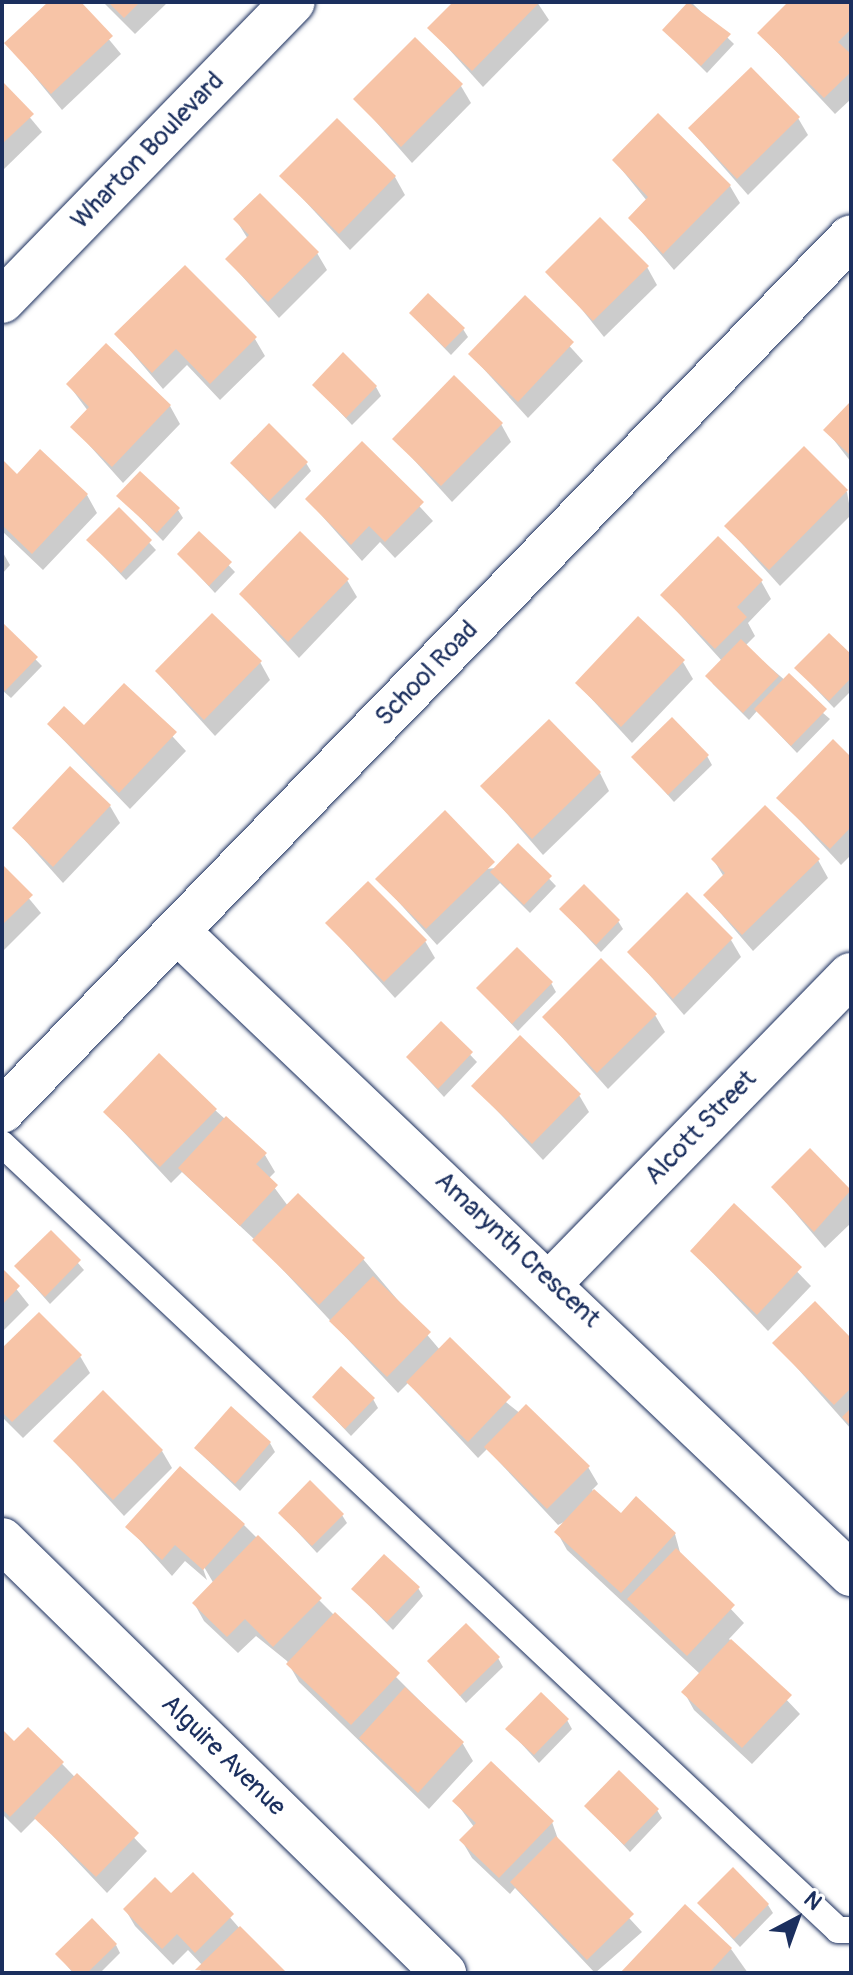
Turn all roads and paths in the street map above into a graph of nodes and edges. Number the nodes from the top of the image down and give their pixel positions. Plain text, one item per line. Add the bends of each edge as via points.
1 (293, 2) edge
2 (851, 237) edge
3 (2, 301) edge
4 (177, 931) junction
5 (851, 975) edge
6 (2, 1111) edge
7 (2, 1144) edge
8 (551, 1282) junction
9 (2, 1540) edge
10 (851, 1574) edge
11 (851, 1930) edge
12 (444, 1973) edge

1 - 3 street, Wharton Boulevard
2 - 4 street, School Road
4 - 6 street, School Road
4 - 8 street, Amarynth Crescent
5 - 8 street, Alcott Street
7 - 11 lane via 838,1930
8 - 10 street, Amarynth Crescent
9 - 12 street, Alguire Avenue

